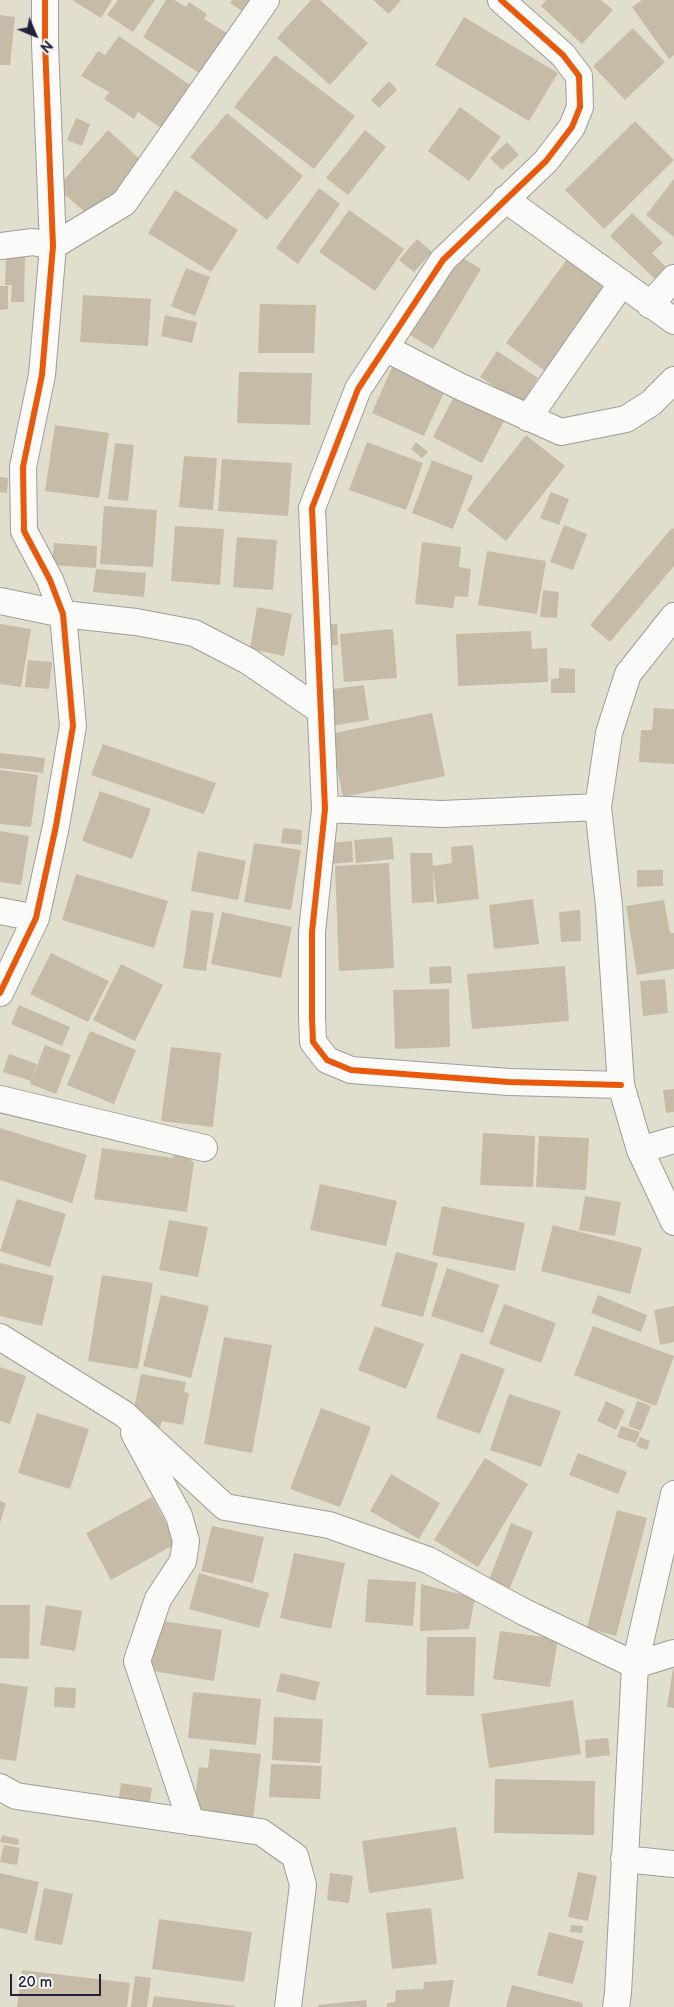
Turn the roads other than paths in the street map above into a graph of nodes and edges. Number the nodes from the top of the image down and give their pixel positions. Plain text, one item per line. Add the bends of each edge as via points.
1 (45, 0) edge
2 (266, 0) edge
3 (501, 0) edge
4 (505, 199) junction
5 (0, 246) edge
6 (53, 246) junction
7 (674, 278) edge
8 (622, 283) junction
9 (650, 305) junction
10 (674, 321) edge
11 (385, 348) junction
12 (674, 380) edge
13 (528, 418) junction
14 (0, 601) edge
15 (63, 614) junction
16 (674, 616) edge
17 (321, 711) junction
18 (598, 807) junction
19 (325, 809) junction
20 (0, 911) edge
21 (36, 918) junction
22 (0, 992) edge
23 (621, 1085) junction
24 (0, 1099) edge
25 (674, 1140) edge
26 (204, 1148) dead end
27 (640, 1150) junction
28 (674, 1222) edge
29 (0, 1337) edge
30 (124, 1414) junction
31 (674, 1494) edge
32 (674, 1653) edge
33 (634, 1665) junction
34 (0, 1787) edge
35 (191, 1822) junction
36 (624, 1859) junction
37 (674, 1864) edge
38 (288, 2007) edge
39 (616, 2007) edge

1 - 6 street
2 - 6 street via 124,204
3 - 4 street via 563,54 579,76 580,107 572,126 546,161
4 - 8 street
4 - 11 street via 443,260
5 - 6 street via 33,242
6 - 15 street via 42,375 23,467 24,531 50,580
7 - 9 street
8 - 9 street
8 - 13 street
9 - 10 street
11 - 13 street
11 - 17 street via 358,389 312,508
12 - 13 street via 650,403 626,419 561,432
14 - 15 street
15 - 17 street via 136,622 194,633 248,661
15 - 21 street via 73,726
16 - 18 street via 628,674 609,732
17 - 19 street
18 - 19 street via 442,814
18 - 23 street via 610,906
19 - 23 street via 312,932 312,1017 314,1042 327,1060 351,1070 413,1076
20 - 21 street
21 - 22 street
23 - 27 street
24 - 26 street
25 - 27 street
27 - 28 street
29 - 30 street
30 - 33 street via 225,1507 330,1525 428,1560 524,1612
30 - 35 street via 180,1516 186,1541 183,1561 158,1599 137,1662
31 - 33 street
32 - 33 street
33 - 36 street
34 - 35 street via 16,1796
35 - 38 street via 261,1832 295,1856 303,1885
36 - 37 street
36 - 39 street

